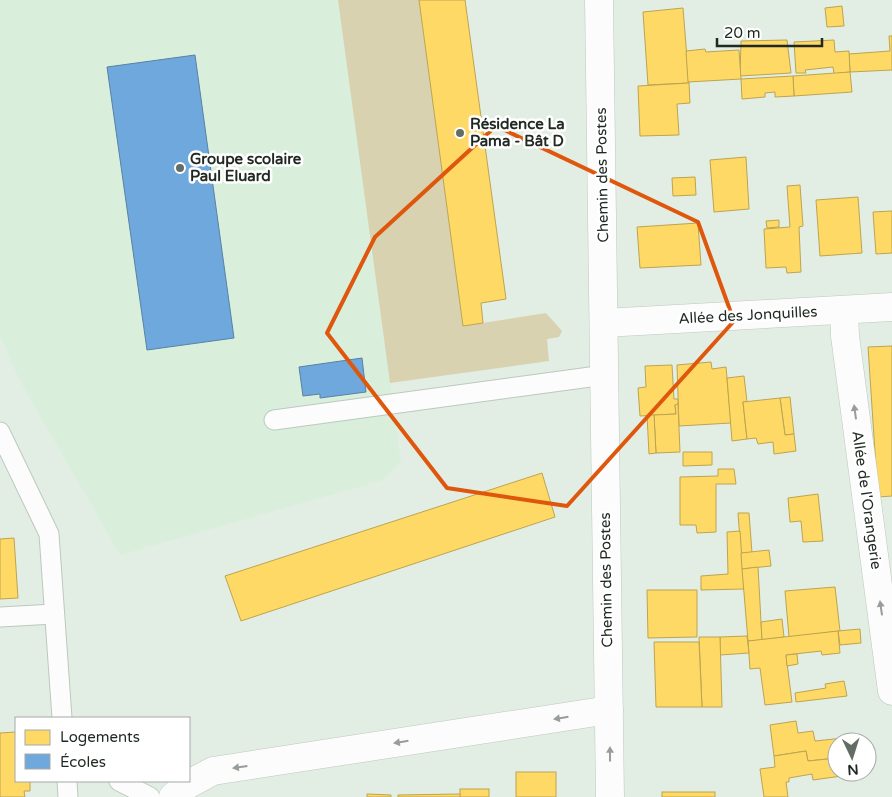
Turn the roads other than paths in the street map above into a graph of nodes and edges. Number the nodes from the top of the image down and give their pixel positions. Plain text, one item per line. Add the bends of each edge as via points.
1 (599, 0) edge
2 (892, 307) edge
3 (844, 310) junction
4 (604, 323) junction
5 (605, 375) junction
6 (274, 420) dead end
7 (0, 432) edge
8 (54, 614) junction
9 (0, 617) edge
10 (892, 690) edge
11 (609, 710) junction
12 (62, 717) edge
13 (67, 782) edge
14 (121, 782) edge
15 (68, 797) edge
16 (150, 797) edge
17 (173, 797) edge
18 (610, 797) edge

1 - 4 street, Chemin des Postes
2 - 3 street, Allée des Jonquilles
3 - 4 street, Allée des Jonquilles
10 -> 3 street, Allée de l'Orangerie
4 - 5 street, Chemin des Postes
5 - 6 lane
5 - 11 street, Chemin des Postes
7 - 8 lane via 49,534
8 - 9 lane
8 - 12 lane
11 -> 17 street via 213,771
18 -> 11 street, Chemin des Postes
13 - 15 lane
14 - 16 lane

